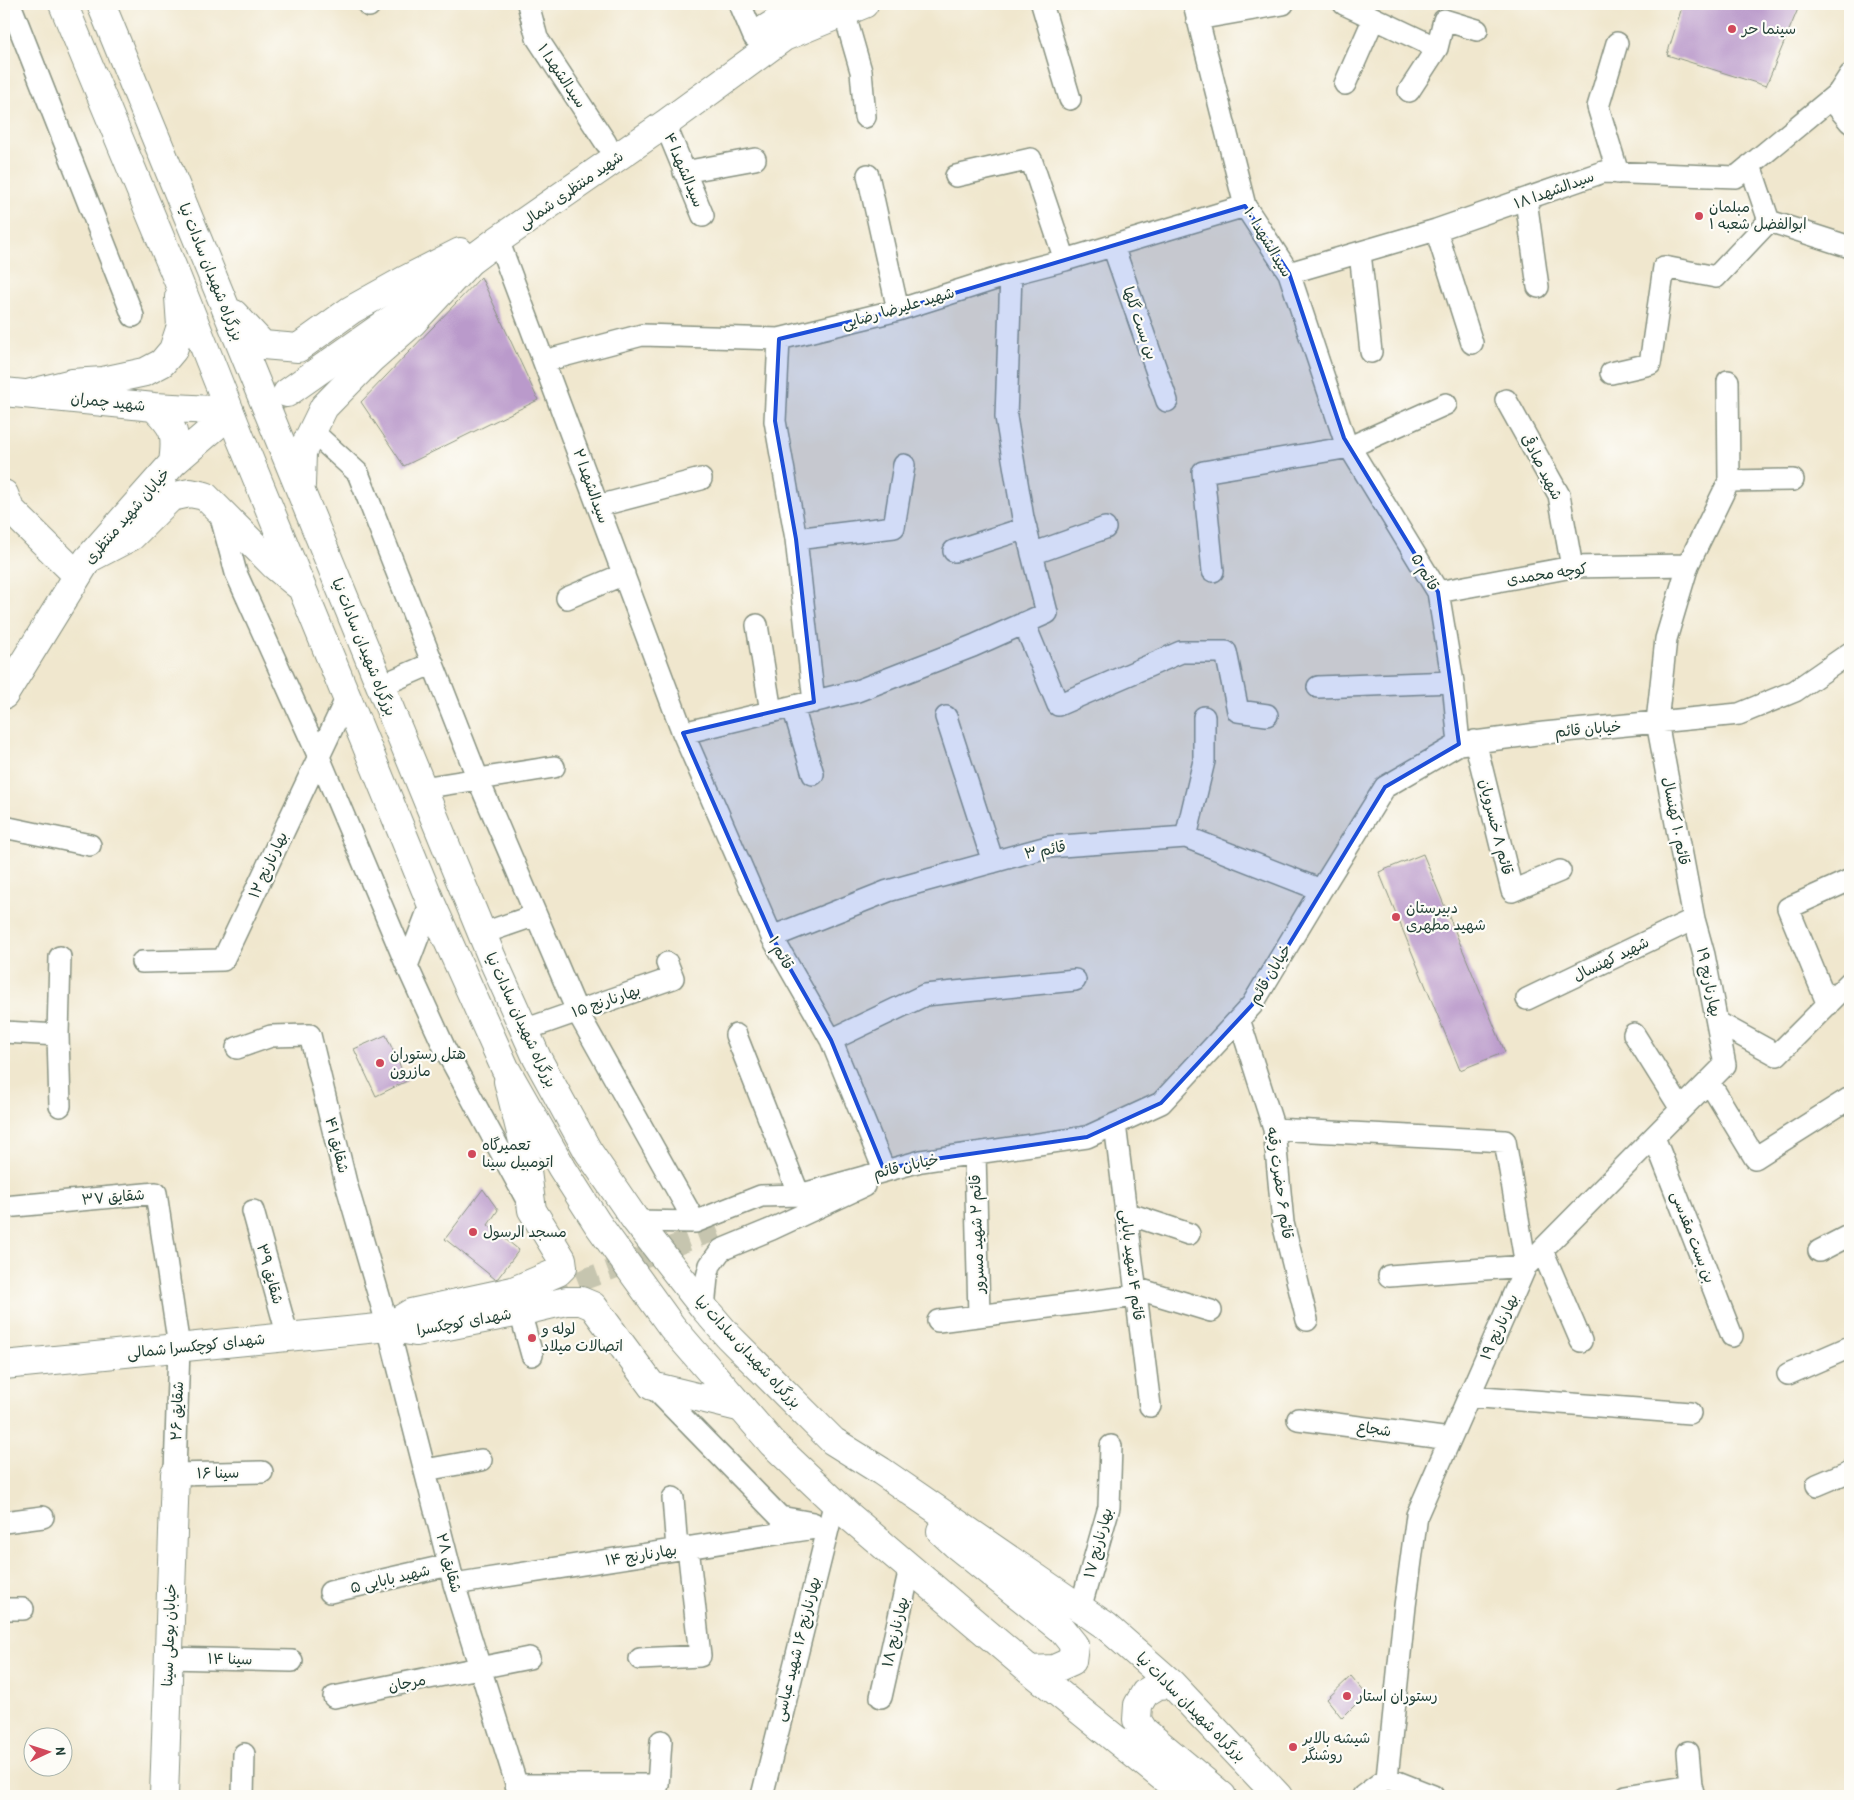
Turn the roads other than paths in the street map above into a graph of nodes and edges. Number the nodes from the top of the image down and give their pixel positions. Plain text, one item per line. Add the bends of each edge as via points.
1 (10, 4) edge
2 (63, 4) edge
3 (101, 4) edge
4 (528, 4) edge
5 (740, 4) edge
6 (809, 4) edge
7 (1042, 4) edge
8 (1283, 4) edge
9 (1344, 4) edge
10 (854, 8) edge
11 (1195, 11) edge
12 (1374, 18) junction
13 (1477, 30) dead end
14 (754, 37) junction
15 (1618, 43) dead end
16 (1437, 48) junction
17 (1850, 75) edge
18 (1345, 84) dead end
19 (1409, 91) dead end
20 (1070, 99) dead end
21 (1831, 99) junction
22 (865, 117) dead end
23 (1850, 122) edge
24 (665, 124) junction
25 (606, 143) junction
26 (755, 159) dead end
27 (1750, 165) junction
28 (684, 172) junction
29 (1618, 173) junction
30 (868, 175) dead end
31 (956, 176) dead end
32 (1526, 200) junction
33 (1244, 206) junction
34 (703, 216) dead end
35 (1769, 221) junction
36 (1436, 230) junction
37 (498, 240) junction
38 (1113, 246) junction
39 (1850, 247) edge
40 (1360, 253) junction
41 (463, 258) junction
42 (1065, 260) junction
43 (1011, 274) junction
44 (1289, 274) junction
45 (177, 278) junction
46 (1538, 287) dead end
47 (222, 300) junction
48 (898, 310) junction
49 (133, 316) dead end
50 (779, 340) junction
51 (1472, 343) dead end
52 (1371, 352) dead end
53 (544, 360) junction
54 (1611, 373) dead end
55 (1728, 381) dead end
56 (283, 387) tunnel mouth
57 (15, 393) edge
58 (1506, 400) dead end
59 (1167, 401) dead end
60 (1446, 404) dead end
61 (154, 407) junction
62 (214, 418) joint
63 (312, 431) junction
64 (1350, 447) junction
65 (173, 463) junction
66 (904, 465) dead end
67 (701, 479) dead end
68 (1793, 480) dead end
69 (1728, 481) junction
70 (301, 494) junction
71 (7, 502) edge
72 (598, 506) junction
73 (218, 510) junction
74 (1026, 528) junction
75 (1105, 528) dead end
76 (796, 539) junction
77 (954, 551) dead end
78 (1032, 554) junction
79 (1688, 565) junction
80 (82, 567) junction
81 (1572, 567) junction
82 (1213, 571) dead end
83 (624, 574) junction
84 (303, 589) junction
85 (1438, 592) junction
86 (567, 598) dead end
87 (1024, 623) junction
88 (757, 625) dead end
89 (1850, 653) edge
90 (433, 664) junction
91 (1453, 682) junction
92 (380, 686) junction
93 (1318, 688) dead end
94 (4, 695) edge
95 (347, 697) junction
96 (814, 702) junction
97 (793, 707) junction
98 (771, 712) junction
99 (1267, 715) dead end
100 (946, 717) dead end
101 (1204, 717) dead end
102 (1657, 722) junction
103 (683, 733) junction
104 (1467, 742) junction
105 (319, 757) junction
106 (554, 767) dead end
107 (813, 774) dead end
108 (478, 779) junction
109 (422, 788) junction
110 (4, 827) edge
111 (1186, 837) junction
112 (90, 845) dead end
113 (993, 862) junction
114 (1560, 871) dead end
115 (1850, 880) edge
116 (1321, 890) junction
117 (431, 903) junction
118 (536, 915) junction
119 (1694, 919) junction
120 (481, 934) junction
121 (772, 937) junction
122 (60, 957) dead end
123 (142, 962) dead end
124 (667, 963) dead end
125 (406, 966) junction
126 (1075, 980) dead end
127 (1850, 982) edge
128 (1527, 999) dead end
129 (1828, 1005) junction
130 (577, 1011) junction
131 (1239, 1019) junction
132 (1717, 1022) junction
133 (524, 1030) junction
134 (4, 1032) edge
135 (1634, 1034) dead end
136 (58, 1035) junction
137 (736, 1035) dead end
138 (831, 1040) junction
139 (237, 1048) dead end
140 (505, 1068) junction
141 (1709, 1082) junction
142 (1850, 1098) edge
143 (60, 1106) dead end
144 (1682, 1109) junction
145 (1115, 1124) junction
146 (1274, 1129) junction
147 (1654, 1137) junction
148 (975, 1153) junction
149 (884, 1170) junction
150 (799, 1195) junction
151 (4, 1207) edge
152 (532, 1210) junction
153 (252, 1211) dead end
154 (1126, 1213) junction
155 (636, 1221) junction
156 (695, 1222) junction
157 (726, 1226) tunnel mouth
158 (1189, 1234) dead end
159 (1850, 1235) edge
160 (1542, 1250) junction
161 (1819, 1251) dead end
162 (1526, 1266) junction
163 (1390, 1276) dead end
164 (1136, 1292) junction
165 (516, 1302) junction
166 (704, 1308) junction
167 (1211, 1312) dead end
168 (979, 1316) junction
169 (1307, 1320) dead end
170 (938, 1321) dead end
171 (388, 1327) junction
172 (288, 1336) junction
173 (1732, 1336) dead end
174 (1580, 1341) dead end
175 (179, 1347) junction
176 (1850, 1348) edge
177 (532, 1354) dead end
178 (4, 1365) edge
179 (1788, 1374) dead end
180 (652, 1386) junction
181 (1469, 1396) junction
182 (1150, 1406) dead end
183 (742, 1408) junction
184 (1690, 1413) dead end
185 (1298, 1419) dead end
186 (1450, 1439) junction
187 (1111, 1446) dead end
188 (481, 1460) dead end
189 (425, 1470) junction
190 (881, 1471) junction
191 (1850, 1471) edge
192 (262, 1472) dead end
193 (175, 1474) junction
194 (1817, 1485) dead end
195 (673, 1498) dead end
196 (831, 1514) junction
197 (43, 1517) dead end
198 (4, 1522) edge
199 (683, 1548) junction
200 (910, 1568) junction
201 (452, 1574) junction
202 (330, 1592) dead end
203 (1080, 1609) junction
204 (168, 1658) junction
205 (529, 1658) dead end
206 (640, 1659) dead end
207 (292, 1661) dead end
208 (480, 1668) junction
209 (1030, 1670) junction
210 (1172, 1684) junction
211 (334, 1697) dead end
212 (881, 1697) dead end
213 (661, 1741) dead end
214 (1688, 1752) dead end
215 (244, 1754) dead end
216 (518, 1790) edge
217 (1375, 1790) edge
218 (1693, 1791) edge
219 (164, 1796) edge
220 (243, 1796) edge
221 (762, 1796) edge
222 (1186, 1796) edge
223 (1222, 1796) edge
224 (1278, 1796) edge
225 (1433, 1796) edge
226 (1626, 1796) edge

1 - 49 street
2 - 45 main road
3 - 47 main road, بزرگراه شهیدان سادات نیا
4 - 25 street, سیدالشهدا ۱ via 536,38
5 - 14 street
6 - 14 main road, شهید منتظری شمالی
7 - 20 street
8 - 11 street
9 - 12 street
10 - 22 street
10 - 24 main road, شهید منتظری شمالی via 784,38
11 - 33 street, سیدالشهدا ۱۰
12 - 16 street
12 - 18 street
13 - 16 street via 1444,20
14 - 25 main road, شهید منتظری شمالی
15 - 29 street via 1598,107
16 - 19 street
17 - 21 street, سیدالشهدا ۱۸
21 - 23 street
21 - 27 street, سیدالشهدا ۱۸
24 - 28 street, سیدالشهدا ۴
24 - 37 main road, شهید منتظری شمالی
25 - 41 main road, شهید منتظری شمالی
26 - 28 street
27 - 29 street, سیدالشهدا ۱۸ via 1736,177
27 - 35 street
28 - 34 street, سیدالشهدا ۴
29 - 32 street, سیدالشهدا ۱۸ via 1603,172
30 - 48 street
31 - 42 street via 1031,159
32 - 36 street, سیدالشهدا ۱۸
32 - 46 street
33 - 38 street, شهید علیرضا رضایی
33 - 44 street, سیدالشهدا ۱۰
35 - 39 street
35 - 54 street via 1716,277 1664,267 1650,364
36 - 40 street, سیدالشهدا ۱۸
36 - 51 street
37 - 41 main road, شهید منتظری شمالی
37 - 53 street, سیدالشهدا ۲
38 - 42 street, شهید علیرضا رضایی
38 - 59 street, بن بست گلها
40 - 44 street, سیدالشهدا ۱۸
40 - 52 street
41 - 47 main road via 405,280 351,310 298,348 263,345
41 - 56 main road, شهید منتظری شمالی via 395,318
41 - 63 main road via 412,323 324,407
42 - 43 street, شهید علیرضا رضایی
43 - 48 street, شهید علیرضا رضایی
43 - 74 street via 1006,417
44 - 64 street, سیدالشهدا ۱۰ via 1344,438
45 - 57 main road via 181,326 173,350 162,363 145,372 103,382 72,383
45 - 84 main road
47 - 70 main road, بزرگراه شهیدان سادات نیا
48 - 50 street, شهید علیرضا رضایی
50 - 53 street, شهید علیرضا رضایی via 642,335
50 - 76 street via 775,421
53 - 72 street, سیدالشهدا ۲
55 - 69 street
57 - 61 main road, شهید چمران
58 - 81 street, شهید صادقی via 1559,495
60 - 64 street
61 - 62 main road, شهید چمران
61 - 65 main road via 173,431 176,443
62 - 65 main road, خیابان شهید منتظری
63 - 70 main road via 302,452
63 - 90 street via 358,473
64 - 82 street via 1202,472
64 - 85 street, قائم ۵
65 - 80 main road, خیابان شهید منتظری
66 - 76 street via 894,527
67 - 72 street
68 - 69 street
69 - 79 street, قائم ۱۰ کهنسال
70 - 92 main road, بزرگراه شهیدان سادات نیا
71 - 80 main road
72 - 83 street, سیدالشهدا ۲
73 - 80 main road via 205,496 190,493 171,497 132,536
73 - 84 main road
73 - 105 street via 236,573
74 - 77 street
74 - 78 street
75 - 78 street
76 - 96 street
78 - 87 street via 1047,613
79 - 81 street, کوچه محمدی
79 - 102 street, قائم ۱۰ کهنسال via 1666,639
80 - 94 main road, خیابان شهید منتظری
81 - 85 street, کوچه محمدی
83 - 86 street
83 - 103 street, سیدالشهدا ۲
84 - 95 main road
85 - 91 street, قائم ۵
87 - 96 street via 857,691
87 - 99 street via 1058,705 1181,652 1226,652 1238,710
88 - 98 street
89 - 102 street, خیابان قائم via 1795,691 1739,714
90 - 92 street
90 - 108 street
91 - 93 street
91 - 104 street, قائم ۵
92 - 109 main road, بزرگراه شهیدان سادات نیا
95 - 105 street, بهارنارنج ۱۲
95 - 117 main road
96 - 97 street
97 - 98 street
97 - 107 street
98 - 103 street
100 - 113 street
101 - 111 street via 1204,761
102 - 104 street, خیابان قائم
102 - 119 street, قائم ۱۰ کهنسال
103 - 121 street, قائم ۱
104 - 114 street, قائم ۸ خسرویان via 1512,891
104 - 116 street, خیابان قائم via 1385,787
105 - 123 street, بهارنارنج ۱۲ via 223,960
105 - 125 street
106 - 108 street
108 - 109 street
108 - 118 street
109 - 120 main road, بزرگراه شهیدان سادات نیا
110 - 112 street
111 - 113 street, قائم ۳ via 1047,847
111 - 116 street, قائم ۳
113 - 121 street, قائم ۳ via 888,892
115 - 129 street via 1788,908
116 - 131 street, خیابان قائم via 1252,1005
117 - 125 street
117 - 140 main road
118 - 120 street
118 - 130 street
119 - 128 street, شهید کهنسال
119 - 132 street, بهارنارنج ۱۹
120 - 133 main road, بزرگراه شهیدان سادات نیا
121 - 138 street, قائم ۱
122 - 136 street
124 - 130 street, بهارنارنج ۱۵ via 673,978
125 - 152 street via 445,1050
126 - 138 street via 925,995
127 - 129 street
129 - 132 street via 1777,1055
130 - 133 street, بهارنارنج ۱۵
130 - 156 street
131 - 145 street, خیابان قائم via 1161,1103
131 - 146 street, قائم ۶ حضرت رقیه
132 - 141 street, بهارنارنج ۱۹ via 1725,1065
133 - 155 main road, بزرگراه شهیدان سادات نیا via 588,1151
134 - 136 street
135 - 144 street
136 - 143 street
137 - 150 street
138 - 149 street, قائم ۱
139 - 171 street, شقایق ۴۱ via 271,1036 310,1035 346,1183
140 - 152 main road, شهدای کوچکسرا via 523,1141
140 - 183 main road via 597,1223 672,1327
141 - 142 street via 1755,1158
141 - 144 street, بهارنارنج ۱۹
144 - 147 street, بهارنارنج ۱۹
145 - 148 street, خیابان قائم via 1087,1137
145 - 154 street, قائم ۴ شهید بابایی
146 - 162 street via 1505,1140
146 - 169 street, قائم ۶ حضرت رقیه via 1283,1223
147 - 160 street, بهارنارنج ۱۹
147 - 173 street, بن بست مقدسی
148 - 149 street, خیابان قائم
148 - 168 street, قائم ۲ شهید مسرور
149 - 150 street, خیابان قائم
149 - 166 street via 862,1189 721,1250 710,1265
150 - 156 street, خیابان قائم via 762,1196
150 - 157 street
151 - 175 street, شقایق ۳۷ via 156,1192
152 - 165 main road, شهدای کوچکسرا via 563,1267
153 - 172 street, شقایق ۳۹
154 - 158 street
154 - 164 street, قائم ۴ شهید بابایی
155 - 156 street, خیابان قائم
155 - 166 main road, بزرگراه شهیدان سادات نیا
159 - 161 street
160 - 162 street, بهارنارنج ۱۹
160 - 174 street
162 - 163 street
162 - 181 street, بهارنارنج ۱۹
164 - 167 street
164 - 168 street
164 - 182 street, قائم ۴ شهید بابایی
165 - 171 main road, شهدای کوچکسرا via 411,1313
165 - 177 street
165 - 180 main road, شهدای کوچکسرا via 582,1301 593,1306
166 - 190 main road, بزرگراه شهیدان سادات نیا via 833,1440
168 - 170 street
171 - 172 main road, شهدای کوچکسرا شمالی
171 - 189 street, شقایق ۲۸
172 - 175 main road, شهدای کوچکسرا شمالی
175 - 178 main road, شهدای کوچکسرا شمالی
175 - 193 street, شقایق ۲۶
176 - 179 street
180 - 183 main road
180 - 196 street via 780,1516
181 - 184 street
181 - 186 street, بهارنارنج ۱۹
183 - 196 main road
185 - 186 street, شجاع
186 - 217 street, بهارنارنج ۱۹ via 1417,1514
187 - 203 street, بهارنارنج ۱۷ via 1109,1507
188 - 189 street
189 - 201 street, شقایق ۲۸
190 - 203 main road, بزرگراه شهیدان سادات نیا
190 - 209 main road via 954,1544 1062,1630 1074,1645 1072,1661 1054,1669
191 - 194 street
192 - 193 street, سینا ۱۶
193 - 204 main road, خیابان بوعلی سینا
195 - 199 street
196 - 199 street, بهارنارنج ۱۴
196 - 200 main road
196 - 221 street, بهارنارنج ۱۶ شهید عباسی
197 - 198 street
199 - 201 street, بهارنارنج ۱۴
199 - 206 street via 700,1656
200 - 209 main road
200 - 212 street, بهارنارنج ۱۸
201 - 202 street, شهید بابایی ۵
201 - 208 street, شقایق ۲۸
203 - 210 main road, بزرگراه شهیدان سادات نیا via 1106,1626
204 - 207 street, سینا ۱۴
204 - 219 main road, خیابان بوعلی سینا
205 - 208 street, مرجان
208 - 211 street, مرجان
208 - 216 street, شقایق ۲۸
209 - 222 main road
210 - 223 main road via 1158,1685 1145,1693 1138,1705 1137,1720 1144,1731
210 - 224 main road, بزرگراه شهیدان سادات نیا
213 - 216 street via 658,1785
214 - 218 street
215 - 220 street
217 - 225 street
218 - 226 street

